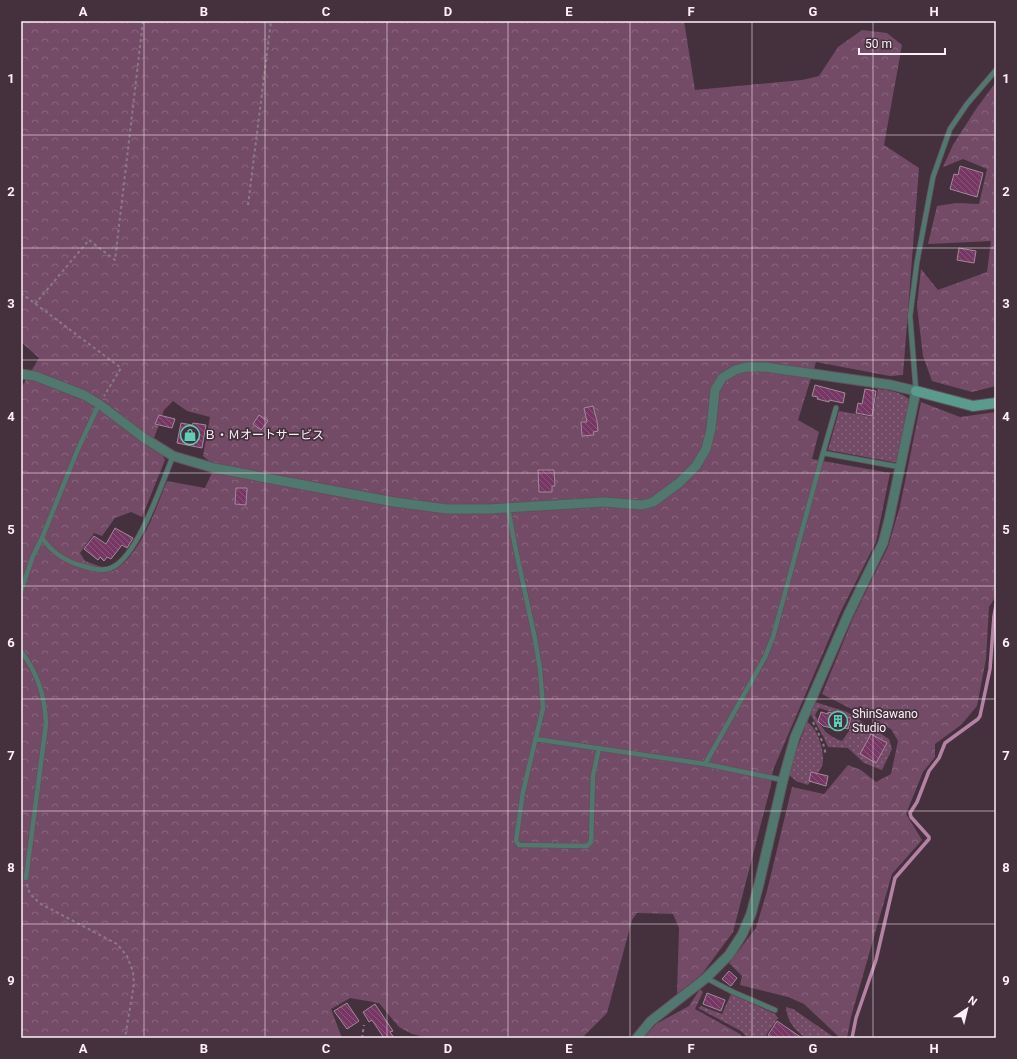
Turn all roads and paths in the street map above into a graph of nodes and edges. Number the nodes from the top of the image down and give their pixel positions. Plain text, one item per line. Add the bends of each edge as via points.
1 (143, 21) edge
2 (271, 21) edge
3 (996, 70) edge
4 (248, 205) dead end
5 (21, 293) edge
6 (35, 304) junction
7 (21, 374) edge
8 (916, 391) junction
9 (99, 404) junction
10 (996, 404) edge
11 (836, 408) dead end
12 (823, 453) junction
13 (173, 456) junction
14 (900, 467) junction
15 (508, 508) junction
16 (42, 538) junction
17 (21, 591) edge
18 (21, 651) edge
19 (806, 713) junction
20 (535, 739) junction
21 (599, 748) junction
22 (826, 756) dead end
23 (705, 764) junction
24 (783, 780) junction
25 (26, 878) joint
26 (706, 978) junction
27 (775, 1010) dead end
28 (364, 1026) dead end
29 (996, 1035) edge
30 (125, 1038) edge
31 (362, 1038) edge
32 (637, 1038) edge
33 (995, 1038) edge

1 - 6 path via 115,260 89,240
2 - 4 path
3 - 8 lane via 966,104 950,129 933,177 910,316
5 - 6 path
6 - 9 path via 121,368
7 - 9 street via 35,376 71,389
8 - 10 street via 973,406
8 - 14 street
8 - 15 street via 891,385 765,367 735,370 722,378 715,390 706,449 696,466 679,483 653,502 642,505 604,502
9 - 13 street
9 - 16 lane
11 - 12 lane
12 - 14 lane
12 - 23 lane via 773,637 765,657
13 - 15 street via 214,468 394,502 447,509
13 - 16 lane via 139,538 122,560 113,567 104,570 76,565 50,549
14 - 19 street via 882,543
15 - 20 lane via 540,669 543,708
16 - 17 lane
18 - 25 lane via 30,663 46,709
19 - 22 path via 817,728
19 - 24 street via 795,737
20 - 21 lane
20 - 21 lane via 522,792 516,841 519,846 587,846 591,842 593,776
21 - 23 lane
23 - 24 lane
24 - 26 street via 760,884 745,928 729,955
25 - 30 path via 31,896 41,904 117,944 127,956 134,984
26 - 27 lane
26 - 32 street via 651,1021
28 - 31 path
29 - 33 path

